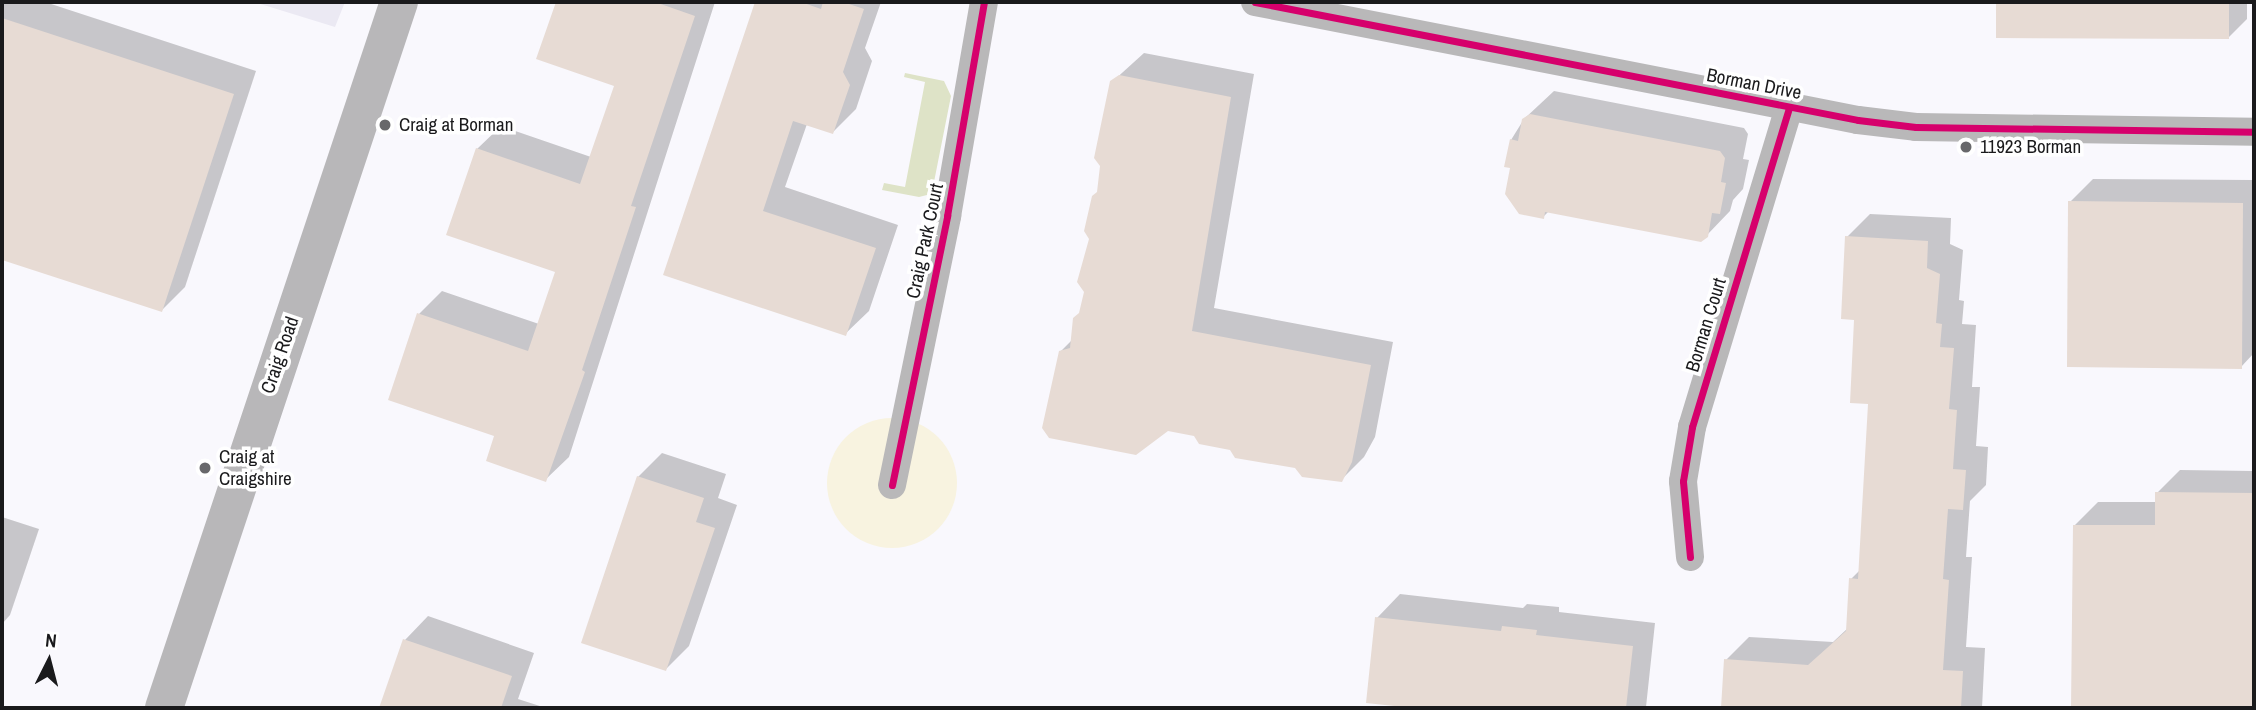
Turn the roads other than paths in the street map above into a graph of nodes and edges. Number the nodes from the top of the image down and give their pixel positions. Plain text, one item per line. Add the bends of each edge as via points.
1 (399, 2) edge
2 (984, 2) edge
3 (1255, 2) edge
4 (1789, 107) junction
5 (2254, 132) edge
6 (892, 485) dead end
7 (1690, 557) dead end
8 (164, 708) edge

1 - 8 main road, Craig Road
2 - 6 street, Craig Park Court via 947,216
3 - 4 street, Borman Drive
4 - 5 street, Borman Drive via 1916,127
4 - 7 street, Borman Court via 1692,427 1683,481

